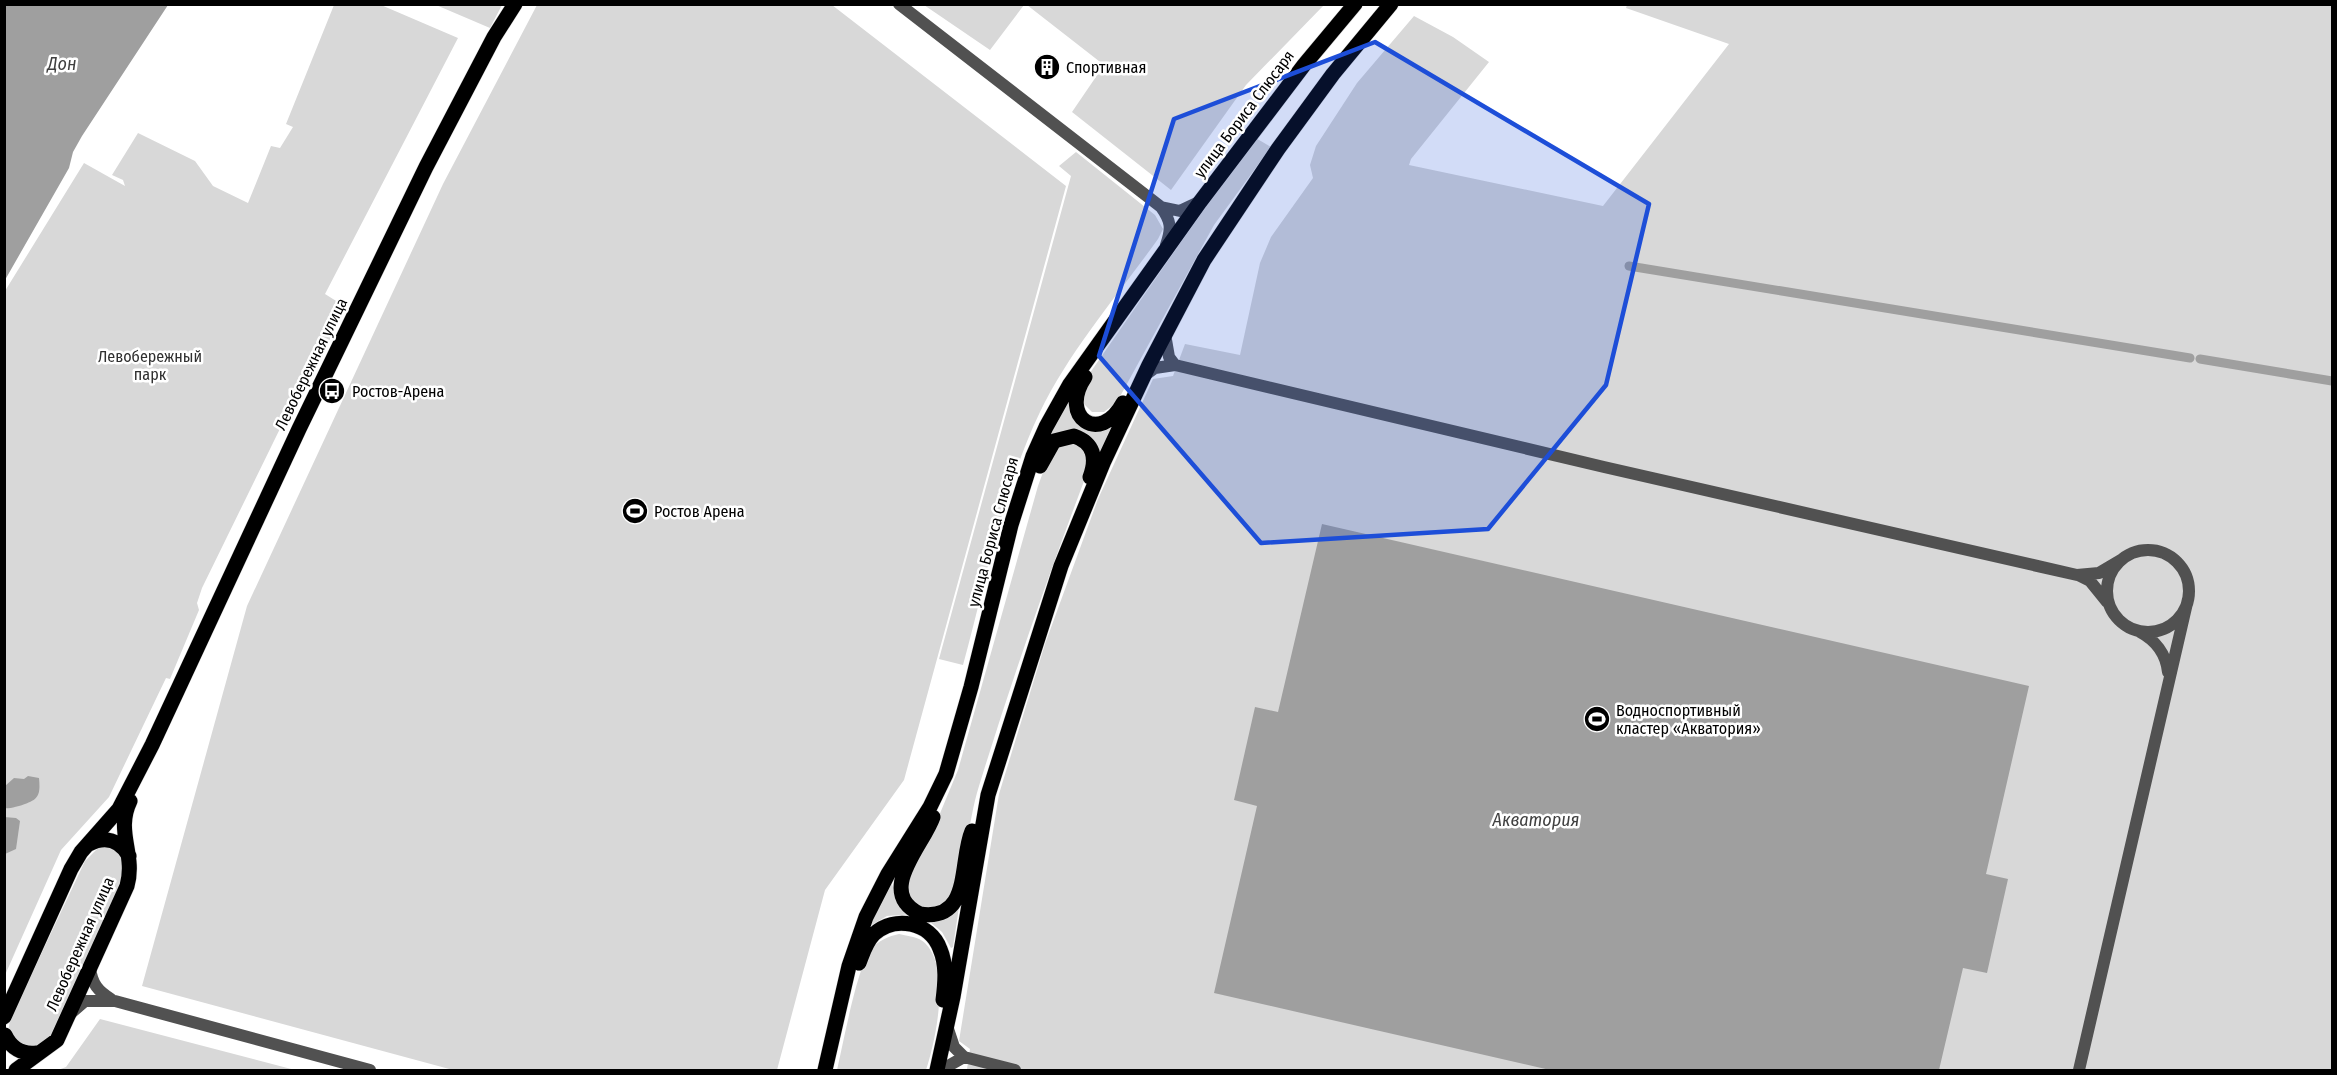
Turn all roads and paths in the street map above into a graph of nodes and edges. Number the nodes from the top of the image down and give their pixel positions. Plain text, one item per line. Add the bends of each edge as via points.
1 (515, 4) edge
2 (899, 4) edge
3 (1355, 4) edge
4 (1391, 4) edge
5 (1200, 202) junction
6 (1161, 207) junction
7 (1161, 257) junction
8 (1107, 333) junction
9 (1165, 334) junction
10 (1175, 365) junction
11 (1147, 370) junction
12 (1011, 525) junction
13 (1076, 527) junction
14 (2121, 560) junction
15 (2077, 575) junction
16 (2188, 599) junction
17 (2110, 608) junction
18 (2135, 630) junction
19 (2169, 679) junction
20 (153, 745) junction
21 (946, 774) junction
22 (988, 795) junction
23 (89, 844) junction
24 (129, 856) junction
25 (90, 968) junction
26 (115, 1001) junction
27 (68, 1016) junction
28 (4, 1017) edge
29 (947, 1026) junction
30 (834, 1034) junction
31 (5, 1035) edge
32 (942, 1051) junction
33 (37, 1053) junction
34 (964, 1057) junction
35 (16, 1071) edge
36 (370, 1071) edge
37 (825, 1071) edge
38 (939, 1071) edge
39 (1015, 1071) edge
40 (2079, 1071) edge

1 - 20 main road, Левобережная улица via 426,167
2 - 6 street
3 - 5 main road, улица Бориса Слюсаря via 1252,130
4 - 9 main road via 1278,149 1204,260
5 - 6 street via 1180,211
5 - 7 main road, улица Бориса Слюсаря
6 - 7 street via 1171,222
7 - 8 main road, улица Бориса Слюсаря
8 - 11 main road via 1107,344 1077,391 1076,409 1084,421 1100,425 1114,416 1140,371
8 - 12 main road, улица Бориса Слюсаря via 1070,384 1046,427
9 - 10 street via 1169,357
9 - 11 main road
10 - 11 street
10 - 15 street
11 - 13 main road
12 - 13 main road via 1023,518 1048,449 1054,441 1068,436 1082,439 1094,454 1092,472 1074,517
12 - 21 main road, улица Бориса Слюсаря
13 - 22 main road
14 - 15 street via 2099,573
14 - 16 street via 2147,550 2175,559 2187,578
14 - 17 street via 2108,582
15 - 17 street via 2099,590
16 - 18 street via 2182,615 2169,627 2152,632
16 - 19 street
17 - 18 street via 2121,622
18 - 19 street via 2156,645 2167,662
19 - 40 street
20 - 23 main road, Левобережная улица via 119,809
20 - 24 main road, Левобережная улица via 124,813
21 - 22 main road via 933,819 900,884 900,894 911,910 929,915 943,912 956,901 970,836
21 - 30 main road, улица Бориса Слюсаря via 866,917 849,966
22 - 29 main road
23 - 24 main road via 109,840 121,845
23 - 28 main road, Левобережная улица via 71,869
24 - 25 main road, Левобережная улица via 127,886
25 - 26 street via 99,992
25 - 27 main road, Левобережная улица
26 - 27 street via 86,1001
26 - 36 street
27 - 33 main road, Левобережная улица via 57,1040
29 - 32 main road
29 - 34 street via 954,1047
30 - 32 main road via 842,1028 865,947 883,928 906,923 928,932 941,950 945,982 936,1046
30 - 37 main road, улица Бориса Слюсаря
31 - 33 main road via 15,1048
32 - 38 main road
33 - 35 main road, Левобережная улица
34 - 38 street
34 - 39 street

